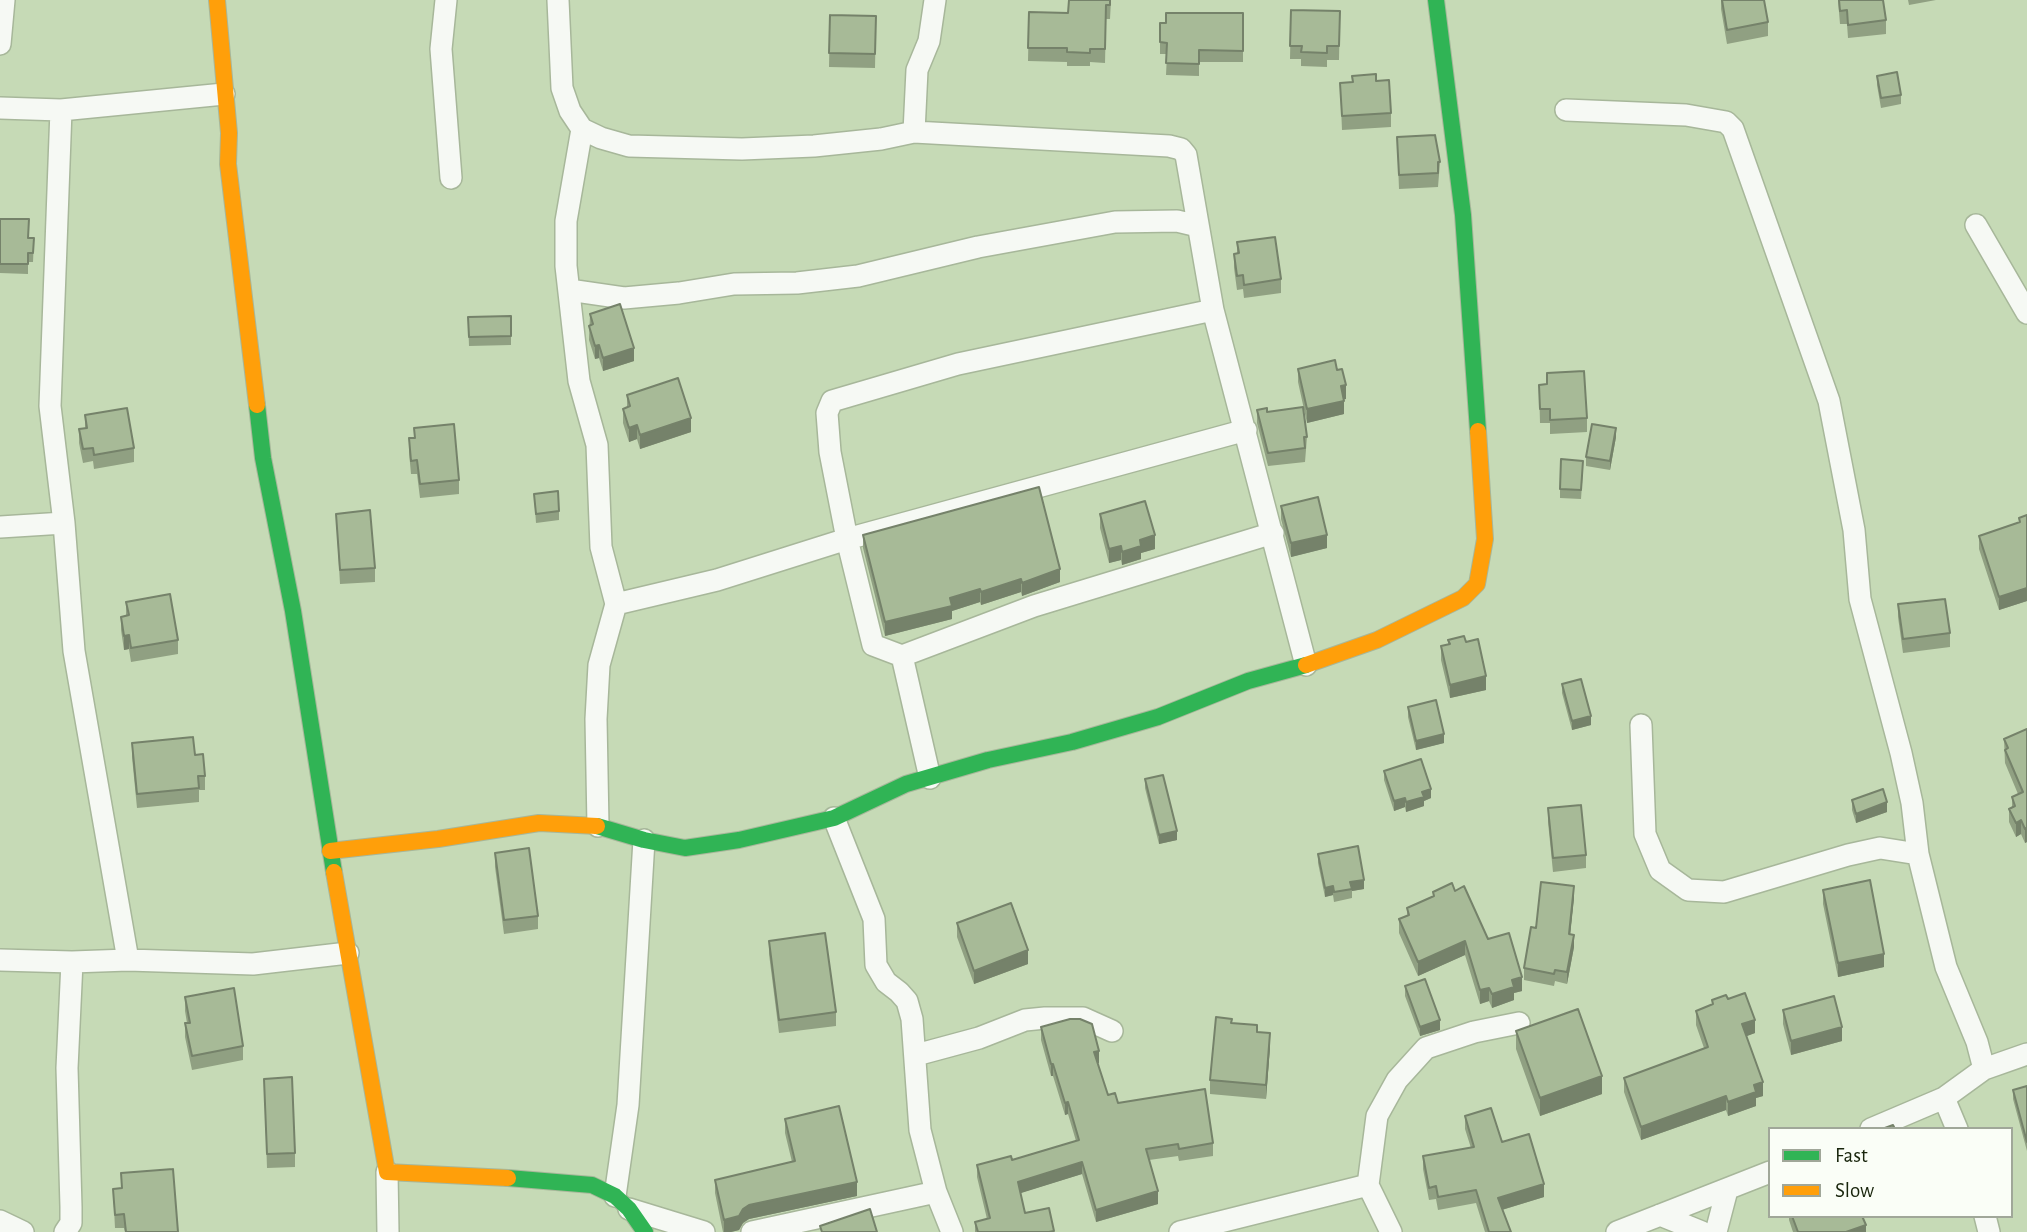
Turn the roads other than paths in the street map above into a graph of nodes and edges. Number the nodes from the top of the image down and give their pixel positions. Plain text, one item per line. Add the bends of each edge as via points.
1 (4, 0) edge
2 (217, 0) edge
3 (446, 0) edge
4 (558, 0) edge
5 (935, 0) edge
6 (1436, 0) edge
7 (0, 44) edge
8 (224, 94) junction
9 (0, 108) edge
10 (61, 110) junction
11 (1566, 110) dead end
12 (582, 129) junction
13 (914, 132) junction
14 (451, 178) dead end
15 (1976, 225) dead end
16 (1198, 226) junction
17 (569, 290) junction
18 (1213, 310) junction
19 (2027, 313) edge
20 (1246, 430) junction
21 (64, 523) junction
22 (0, 527) edge
23 (1273, 533) junction
24 (847, 539) junction
25 (616, 604) junction
26 (902, 656) junction
27 (1307, 664) junction
28 (1641, 725) dead end
29 (930, 778) junction
30 (834, 818) junction
31 (598, 826) junction
32 (644, 840) junction
33 (330, 851) junction
34 (1918, 854) junction
35 (348, 953) junction
36 (0, 960) edge
37 (128, 960) junction
38 (72, 962) junction
39 (1519, 1023) dead end
40 (1112, 1031) dead end
41 (2027, 1054) edge
42 (915, 1055) junction
43 (1984, 1069) junction
44 (1944, 1098) junction
45 (1876, 1127) edge
46 (1956, 1127) edge
47 (387, 1172) junction
48 (1768, 1173) edge
49 (1368, 1185) junction
50 (1727, 1190) junction
51 (936, 1192) junction
52 (622, 1203) junction
53 (1660, 1215) junction
54 (0, 1221) edge
55 (23, 1232) edge
56 (65, 1232) edge
57 (388, 1232) edge
58 (645, 1232) edge
59 (704, 1232) edge
60 (752, 1232) edge
61 (952, 1232) edge
62 (1180, 1232) edge
63 (1391, 1232) edge
64 (1617, 1232) edge
65 (1702, 1232) edge
66 (1716, 1232) edge

1 - 7 street
2 - 8 street
3 - 14 street via 441,50
4 - 12 street via 562,88
5 - 13 street via 929,41 917,70
6 - 27 street via 1464,228 1485,539 1477,584 1463,598 1377,640
8 - 10 street
8 - 33 street via 263,458 293,611
9 - 10 street
10 - 21 street via 50,406
11 - 34 street via 1686,115 1726,122 1733,129 1829,401 1854,530 1860,599 1904,765
12 - 13 street via 629,146 742,149 814,146
12 - 17 street via 566,221
13 - 16 street via 1175,147 1186,155
15 - 19 street
16 - 17 street via 1177,221 1115,222 978,247 858,276 797,283 734,284 624,298
16 - 18 street
17 - 25 street via 579,381 597,445 601,547
18 - 20 street
18 - 24 street via 958,364 832,401 827,413 830,452
20 - 23 street
20 - 24 street
21 - 22 street
21 - 37 street via 74,651
23 - 26 street via 1034,606
23 - 27 street
24 - 25 street via 717,580
24 - 26 street via 873,645
25 - 31 street via 598,665
26 - 29 street
27 - 29 street via 1248,681 1158,717
28 - 34 street via 1645,834 1660,870 1688,890 1724,892 1880,848
29 - 30 street via 906,784
30 - 32 street via 707,846 685,848
30 - 42 street via 874,919 879,974 907,1001
31 - 32 street
31 - 33 street via 539,823
32 - 52 street
33 - 35 street
34 - 43 street via 1946,967
35 - 37 street via 253,964
35 - 47 street
36 - 38 street
37 - 38 street
38 - 56 street via 66,1068 71,1223
39 - 49 street via 1426,1048 1397,1080 1377,1116
40 - 42 street via 1083,1018 1025,1020
41 - 43 street
42 - 51 street via 920,1130
43 - 44 street
44 - 45 street
44 - 46 street
47 - 52 street via 592,1185
47 - 57 street
48 - 50 street
49 - 62 street
49 - 63 street
50 - 53 street
50 - 66 street
51 - 60 street
51 - 61 street
52 - 58 street
52 - 59 street
53 - 64 street
53 - 65 street
54 - 55 street

